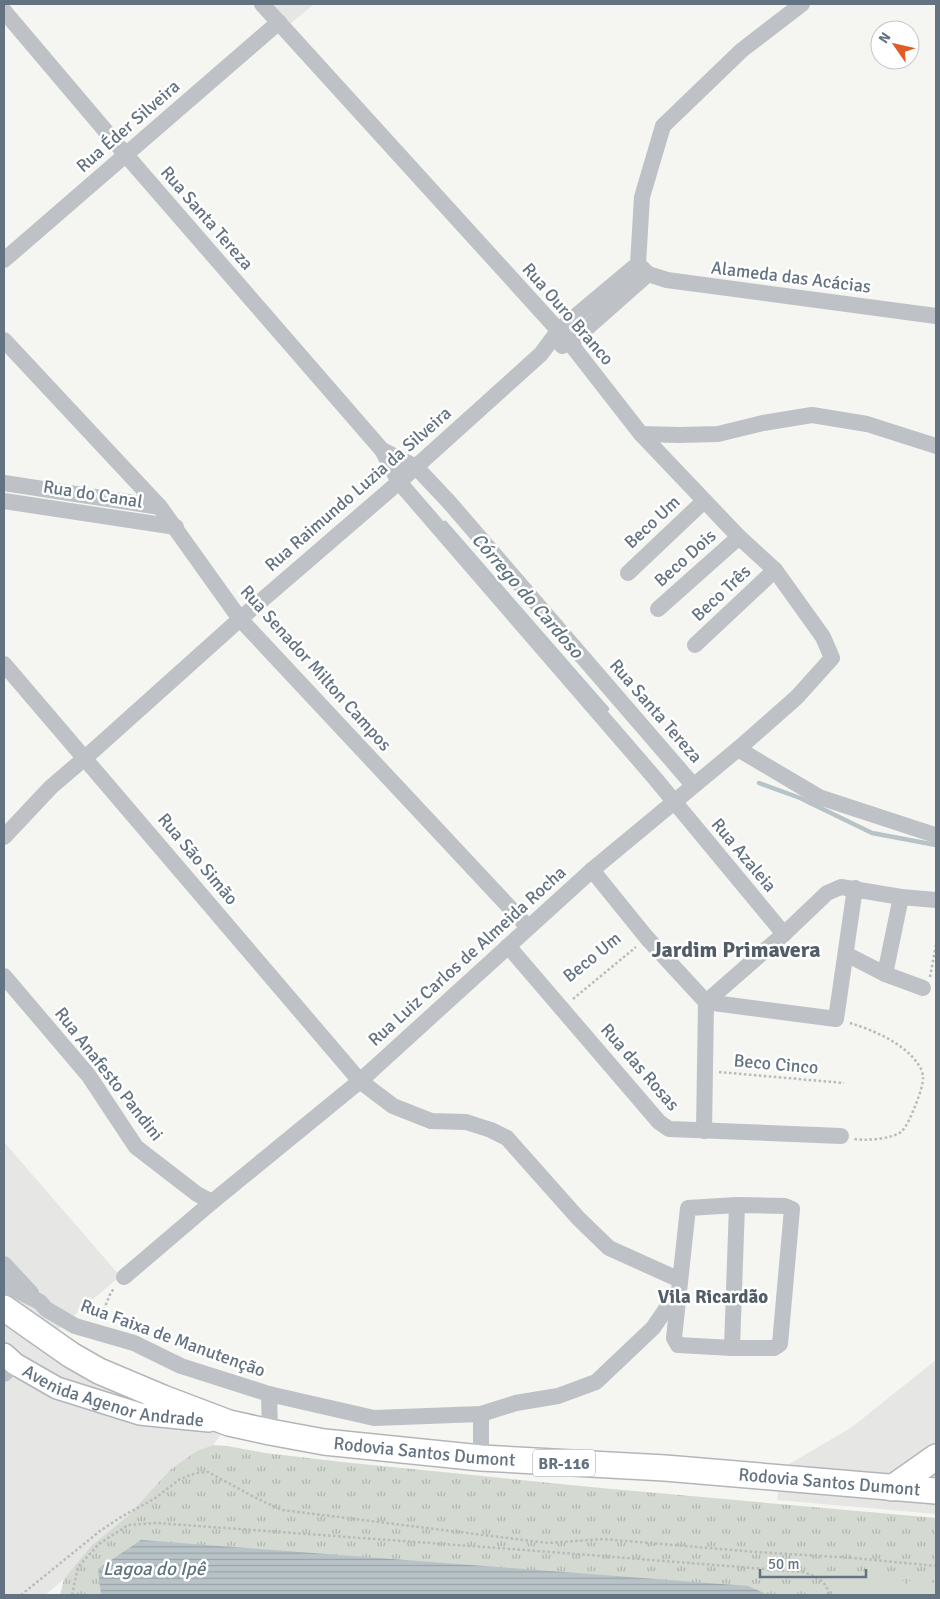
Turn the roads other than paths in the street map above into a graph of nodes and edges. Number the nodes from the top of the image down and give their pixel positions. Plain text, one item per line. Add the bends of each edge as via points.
1 (262, 4) edge
2 (802, 4) edge
3 (4, 11) edge
4 (279, 22) junction
5 (126, 155) junction
6 (4, 260) edge
7 (643, 269) junction
8 (936, 316) edge
9 (558, 331) junction
10 (4, 340) edge
11 (570, 343) junction
12 (541, 354) junction
13 (641, 434) junction
14 (936, 446) edge
15 (382, 450) junction
16 (416, 466) junction
17 (399, 482) junction
18 (4, 483) edge
19 (4, 501) edge
20 (704, 501) junction
21 (160, 507) junction
22 (176, 527) junction
23 (739, 537) junction
24 (775, 570) junction
25 (628, 573) dead end
26 (658, 609) dead end
27 (240, 619) junction
28 (695, 645) dead end
29 (832, 658) joint
30 (4, 664) edge
31 (738, 749) junction
32 (85, 758) junction
33 (693, 785) junction
34 (674, 801) junction
35 (935, 835) edge
36 (4, 837) edge
37 (592, 870) junction
38 (855, 888) junction
39 (901, 897) junction
40 (936, 900) edge
41 (528, 927) junction
42 (784, 934) junction
43 (508, 946) junction
44 (846, 954) junction
45 (885, 974) junction
46 (5, 977) edge
47 (923, 988) road end
48 (706, 1002) junction
49 (360, 1080) junction
50 (704, 1131) junction
51 (840, 1136) road end
52 (212, 1202) junction
53 (737, 1205) junction
54 (4, 1264) edge
55 (124, 1277) road end
56 (4, 1284) edge
57 (679, 1285) junction
58 (40, 1302) junction
59 (4, 1308) edge
60 (732, 1348) junction
61 (8, 1364) edge
62 (269, 1394) junction
63 (481, 1414) junction
64 (230, 1423) junction
65 (270, 1432) junction
66 (936, 1457) edge
67 (481, 1458) junction
68 (892, 1488) junction
69 (936, 1491) edge

1 - 4 street, Rua Ouro Branco
2 - 7 street via 742,50 663,126 642,197
3 - 5 street, Rua Santa Tereza
4 - 5 street, Rua Éder Silveira
4 - 9 street, Rua Ouro Branco
5 - 6 street, Rua Éder Silveira
5 - 15 street, Rua Santa Tereza
7 - 8 street, Alameda das Acácias via 667,280
7 - 9 street, Rua Raimundo Luzia da Silveira
7 - 11 street
9 - 11 street, Rua Ouro Branco
9 - 12 street, Rua Raimundo Luzia da Silveira
10 - 21 street, Rua Senador Milton Campos
11 - 12 street, Rua Raimundo Luzia da Silveira
11 - 13 street, Rua Ouro Branco
12 - 16 street, Rua Raimundo Luzia da Silveira
13 - 14 street via 718,434 812,415 867,424
13 - 20 street, Rua Ouro Branco
15 - 16 street, Rua Santa Tereza
15 - 17 street, Rua Santa Tereza
16 - 17 street, Rua Raimundo Luzia da Silveira
16 - 33 street, Rua Santa Tereza
17 - 27 street, Rua Raimundo Luzia da Silveira
17 - 34 street, Rua Santa Tereza
18 - 21 street, Rua do Canal
19 - 22 street, Rua do Canal
20 - 23 street, Rua Ouro Branco
20 - 25 street, Beco Um
21 - 22 street, Rua Senador Milton Campos
22 - 27 street, Rua Senador Milton Campos
23 - 24 street, Rua Ouro Branco
23 - 26 street, Beco Dois
24 - 28 street, Beco Três
24 - 29 street, Rua Ouro Branco via 823,637
27 - 32 street, Rua Raimundo Luzia da Silveira
27 - 41 street, Rua Senador Milton Campos
29 - 31 street, Rua Luiz Carlos de Almeida Rocha via 797,697
30 - 32 street, Rua São Simão
31 - 33 street, Rua Luiz Carlos de Almeida Rocha
31 - 35 street via 819,797
32 - 36 street, Rua Raimundo Luzia da Silveira via 51,787
32 - 49 street, Rua São Simão
33 - 34 street, Rua Luiz Carlos de Almeida Rocha
34 - 37 street, Rua Luiz Carlos de Almeida Rocha
34 - 42 street, Rua Azaleia
37 - 41 street, Rua Luiz Carlos de Almeida Rocha
37 - 48 street via 647,938
38 - 39 street
38 - 42 street via 841,887 827,892
38 - 44 street
39 - 40 street
39 - 45 street
41 - 43 street, Rua Luiz Carlos de Almeida Rocha
42 - 48 street
43 - 49 street, Rua Luiz Carlos de Almeida Rocha
43 - 50 street, Rua das Rosas via 660,1122 669,1129
44 - 45 street
44 - 48 street via 836,1019
45 - 47 street
46 - 52 street, Rua Anafesto Pandini via 89,1076 136,1147
48 - 50 street
49 - 52 street, Rua Luiz Carlos de Almeida Rocha
49 - 57 street, Rua São Simão via 393,1106 431,1121 466,1122 507,1138 609,1248
50 - 51 street, Rua das Rosas
52 - 55 street, Rua Luiz Carlos de Almeida Rocha
53 - 57 street via 688,1208
53 - 60 street
53 - 60 street via 785,1206 793,1212 780,1344 774,1348
54 - 58 street, Rua Faixa de Manutenção
56 - 58 street, Rua Faixa de Manutenção
57 - 60 street via 676,1343
57 - 63 street, Rua Faixa de Manutenção via 653,1328 596,1382 558,1396 516,1403
58 - 62 street, Rua Faixa de Manutenção via 67,1321 94,1332 134,1343 181,1366
59 - 64 highway, Rodovia Santos Dumont / BR-116 via 99,1371
61 - 64 main road, Avenida Agenor Andrade via 57,1388 140,1414
62 - 63 street, Rua Faixa de Manutenção via 374,1418
62 - 65 street, Rua Faixa de Manutenção
63 - 67 street
64 - 65 highway, Rodovia Santos Dumont / BR-116
65 - 67 highway, Rodovia Santos Dumont / BR-116 via 324,1442
66 - 68 highway
67 - 68 highway, Rodovia Santos Dumont / BR-116 via 666,1468
68 - 69 highway, Rodovia Santos Dumont / BR-116

